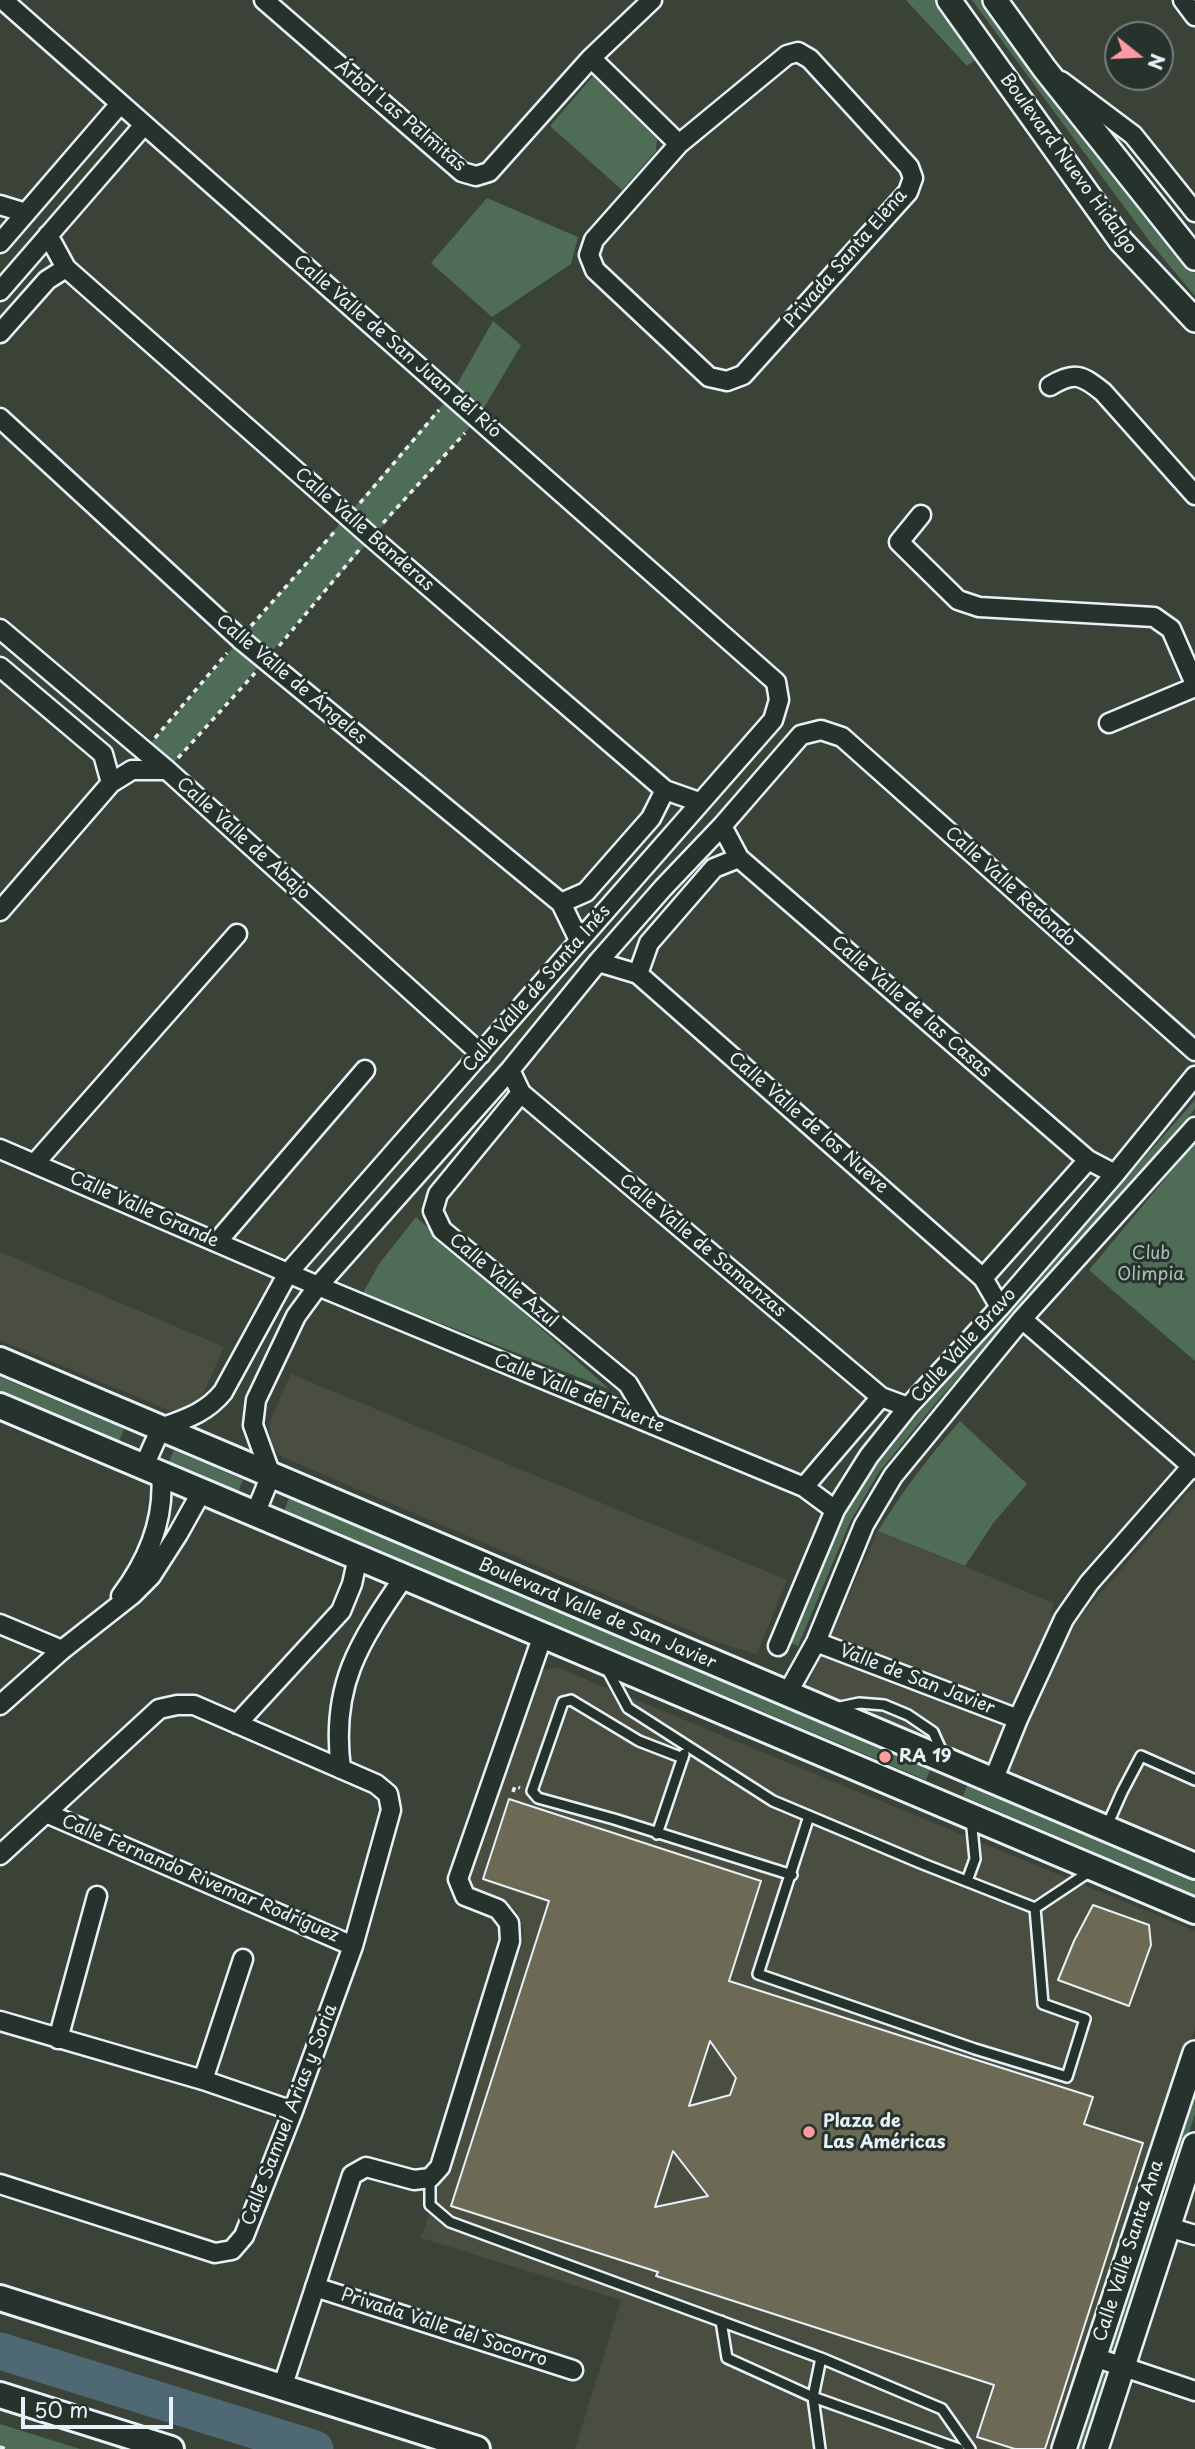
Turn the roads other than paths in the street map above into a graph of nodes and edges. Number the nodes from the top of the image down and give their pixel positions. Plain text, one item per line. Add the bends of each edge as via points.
1 (3, 0) edge
2 (264, 0) edge
3 (652, 0) edge
4 (949, 0) edge
5 (995, 0) edge
6 (1183, 0) edge
7 (1195, 16) edge
8 (591, 58) junction
9 (1044, 68) junction
10 (120, 104) junction
11 (144, 125) junction
12 (679, 144) junction
13 (0, 205) edge
14 (1195, 212) edge
15 (26, 213) junction
16 (48, 235) junction
17 (0, 243) edge
18 (1195, 258) edge
19 (66, 268) junction
20 (0, 291) edge
21 (1195, 320) edge
22 (0, 333) edge
23 (1050, 387) dead end
24 (0, 418) edge
25 (1195, 495) edge
26 (921, 515) dead end
27 (0, 629) edge
28 (0, 667) edge
29 (1195, 685) edge
30 (779, 700) joint
31 (1109, 723) dead end
32 (821, 730) joint
33 (167, 770) junction
34 (111, 783) junction
35 (666, 790) junction
36 (699, 802) junction
37 (722, 825) junction
38 (739, 859) junction
39 (642, 870) junction
40 (663, 888) junction
41 (561, 903) junction
42 (0, 911) edge
43 (237, 934) dead end
44 (579, 940) junction
45 (598, 962) junction
46 (638, 974) junction
47 (1195, 1051) edge
48 (481, 1054) junction
49 (365, 1070) dead end
50 (510, 1070) junction
51 (1195, 1076) edge
52 (521, 1093) junction
53 (1195, 1127) edge
54 (0, 1149) edge
55 (1088, 1160) junction
56 (36, 1162) junction
57 (1115, 1174) junction
58 (217, 1242) junction
59 (288, 1273) junction
60 (983, 1278) junction
61 (318, 1286) junction
62 (1000, 1307) junction
63 (1022, 1319) junction
64 (0, 1360) edge
65 (881, 1397) junction
66 (0, 1406) edge
67 (908, 1407) junction
68 (651, 1423) junction
69 (161, 1428) junction
70 (1194, 1467) edge
71 (153, 1470) junction
72 (271, 1475) junction
73 (804, 1487) junction
74 (202, 1491) junction
75 (835, 1510) junction
76 (255, 1514) junction
77 (358, 1558) junction
78 (404, 1577) junction
79 (110, 1610) junction
80 (0, 1624) edge
81 (543, 1635) junction
82 (816, 1642) junction
83 (778, 1646) dead end
84 (62, 1650) junction
85 (601, 1660) junction
86 (787, 1694) junction
87 (0, 1705) edge
88 (1018, 1719) junction
89 (237, 1724) junction
90 (687, 1746) junction
91 (682, 1758) junction
92 (951, 1763) junction
93 (341, 1769) junction
94 (1195, 1780) edge
95 (993, 1781) junction
96 (939, 1803) junction
97 (46, 1813) junction
98 (809, 1816) junction
99 (971, 1817) junction
100 (1105, 1829) junction
101 (657, 1834) junction
102 (0, 1855) edge
103 (1195, 1866) edge
104 (1094, 1869) junction
105 (792, 1875) junction
106 (967, 1881) junction
107 (97, 1896) dead end
108 (1035, 1908) junction
109 (1195, 1911) edge
110 (353, 1946) junction
111 (243, 1959) dead end
112 (0, 2021) edge
113 (58, 2039) junction
114 (1195, 2053) edge
115 (203, 2080) junction
116 (293, 2111) junction
117 (1195, 2145) edge
118 (430, 2178) junction
119 (0, 2184) edge
120 (1150, 2188) junction
121 (1178, 2196) junction
122 (1168, 2227) junction
123 (1195, 2235) edge
124 (315, 2287) junction
125 (0, 2298) edge
126 (721, 2321) junction
127 (1094, 2357) junction
128 (821, 2358) junction
129 (1123, 2366) junction
130 (573, 2370) dead end
131 (282, 2388) junction
132 (1195, 2390) edge
133 (0, 2395) edge
134 (813, 2397) junction
135 (171, 2449) edge
136 (477, 2449) edge
137 (820, 2449) edge
138 (959, 2449) edge
139 (970, 2449) edge
140 (1064, 2449) edge
141 (1096, 2449) edge

1 - 10 street, Calle Valle de San Juan del Río
2 - 8 street, Árbol Las Palmitas via 462,172 476,176 489,172
3 - 8 street, Árbol Las Palmitas
4 - 21 street, Boulevard Nuevo Hidalgo via 1121,241
5 - 9 street
6 - 7 street
8 - 12 street
9 - 14 street via 1133,135
9 - 18 street
10 - 11 street, Calle Valle de San Juan del Río
10 - 15 street
11 - 16 street
11 - 30 street, Calle Valle de San Juan del Río via 776,682
12 - 12 street, Privada Santa Elena via 594,240 589,255 595,270 709,377 727,381 743,374 908,192 913,178 909,166 810,59 798,52 787,55
13 - 15 street
15 - 17 street
16 - 19 street, Calle Valle Banderas
16 - 20 street
19 - 22 street via 47,280
19 - 35 street, Calle Valle Banderas
23 - 25 street via 1065,377 1086,378
24 - 41 street, Calle Valle de Ángeles via 240,639
26 - 29 street via 900,542 958,600 979,607 1154,617 1171,629
27 - 33 street, Calle Valle de Abajo
28 - 34 street via 103,754
29 - 31 street
30 - 36 street, Calle Valle de Santa Inés via 773,720
32 - 37 street, Calle Valle de Santa Inés via 801,735
32 - 47 street, Calle Valle Redondo via 842,737
33 - 34 street via 132,769
33 - 48 street, Calle Valle de Abajo
34 - 42 street
35 - 36 street, Calle Valle Banderas
35 - 41 street via 651,818 586,892
36 - 39 street, Calle Valle de Santa Inés
37 - 38 street, Calle Valle de las Casas
37 - 40 street, Calle Valle de Santa Inés
38 - 46 street via 713,868 649,943
38 - 55 street, Calle Valle de las Casas
39 - 40 street
39 - 44 street, Calle Valle de Santa Inés
40 - 45 street, Calle Valle de Santa Inés
41 - 44 street, Calle Valle de Ángeles
43 - 56 street
44 - 48 street, Calle Valle de Santa Inés
45 - 46 street, Calle Valle de los Nueve
45 - 50 street, Calle Valle de Santa Inés
46 - 60 street, Calle Valle de los Nueve
48 - 59 street, Calle Valle de Santa Inés
49 - 58 street
50 - 52 street, Calle Valle de Samanzas
50 - 61 street, Calle Valle de Santa Inés
51 - 57 street, Calle Valle Bravo
52 - 65 street, Calle Valle de Samanzas
52 - 68 street, Calle Valle Azul via 438,1194 433,1212 442,1230 628,1384
53 - 63 street, Calle Valle Bravo
54 - 56 street, Calle Valle Grande
55 - 57 street, Calle Valle de las Casas
55 - 60 street
56 - 58 street, Calle Valle Grande
57 - 62 street, Calle Valle Bravo
58 - 59 street, Calle Valle Grande
59 - 61 street, Calle Valle Grande
59 - 69 street, Calle Valle de Santa Inés via 214,1403
60 - 62 street, Calle Valle de los Nueve
61 - 68 street, Calle Valle del Fuerte
61 - 72 street, Calle Valle de Santa Inés via 296,1316 256,1400 253,1425
62 - 67 street, Calle Valle Bravo
63 - 70 street
63 - 82 street, Calle Valle Bravo via 892,1476 864,1525
64 - 69 main road, Boulevard Valle de San Javier
65 - 67 street, Calle Valle de Samanzas
65 - 73 street
66 - 71 main road
67 - 75 street, Calle Valle Bravo
68 - 73 street, Calle Valle del Fuerte
69 - 71 street
69 - 72 main road, Boulevard Valle de San Javier
70 - 88 street via 1076,1601
71 - 74 main road
71 - 79 street via 162,1501 157,1528
72 - 76 street
72 - 86 main road, Boulevard Valle de San Javier
73 - 75 street, Calle Valle del Fuerte
74 - 76 main road
74 - 79 street via 151,1576
75 - 83 street, Calle Valle Bravo
76 - 77 main road
77 - 78 main road
77 - 89 street via 341,1611
78 - 81 main road
78 - 93 street via 372,1623 345,1680 337,1738
79 - 84 street
80 - 84 street
81 - 85 main road
81 - 118 street via 458,1879 465,1896 498,1909 509,1923 510,1941 440,2166
82 - 86 street, Calle Valle Bravo
82 - 88 street, Valle de San Javier
84 - 87 street
85 - 90 lane via 628,1707
85 - 96 main road
86 - 92 main road, Boulevard Valle de San Javier
88 - 95 street
89 - 93 street, Calle Samuel Arias y Soria
89 - 97 street, Calle Samuel Arias y Soria via 194,1705 159,1709
90 - 91 lane
90 - 98 lane via 774,1801
91 - 101 lane
91 - 101 lane via 639,1741 571,1700 563,1702 532,1791 538,1798
92 - 95 main road, Boulevard Valle de San Javier
92 - 96 main road
93 - 110 street, Calle Samuel Arias y Soria via 376,1784 388,1794 391,1810
94 - 100 lane via 1141,1756
95 - 100 main road, Boulevard Valle de San Javier
96 - 99 main road
97 - 102 street, Calle Samuel Arias y Soria
97 - 110 street, Calle Fernando Rivemar Rodríguez
98 - 105 lane
98 - 106 lane
99 - 104 main road
99 - 106 lane via 975,1859
100 - 103 main road, Boulevard Valle de San Javier
101 - 105 lane
104 - 108 lane
104 - 109 main road
105 - 108 lane via 758,1974 1067,2077 1085,2019 1043,2004
106 - 108 lane
107 - 113 street
110 - 116 street, Calle Samuel Arias y Soria
111 - 115 street
112 - 113 street
113 - 115 street
114 - 120 street, Calle Valle Santa Ana
115 - 116 street
116 - 119 street, Calle Samuel Arias y Soria via 244,2236 232,2250 215,2253
117 - 121 street, Calle Valle Santa Ana
118 - 124 street via 414,2180 366,2167 352,2175
118 - 126 lane via 430,2205 450,2222
120 - 121 street
120 - 127 street, Calle Valle Santa Ana
121 - 122 street, Calle Valle Santa Ana
122 - 123 street
122 - 129 street, Calle Valle Santa Ana
124 - 130 street, Privada Valle del Socorro
124 - 131 street
125 - 131 main road
126 - 128 lane
126 - 134 lane via 727,2358
127 - 129 street
127 - 140 street, Calle Valle Santa Ana
128 - 134 lane
128 - 139 lane via 942,2409
129 - 132 street
129 - 141 street, Calle Valle Santa Ana
131 - 136 main road
133 - 135 main road
134 - 137 lane
134 - 138 lane

